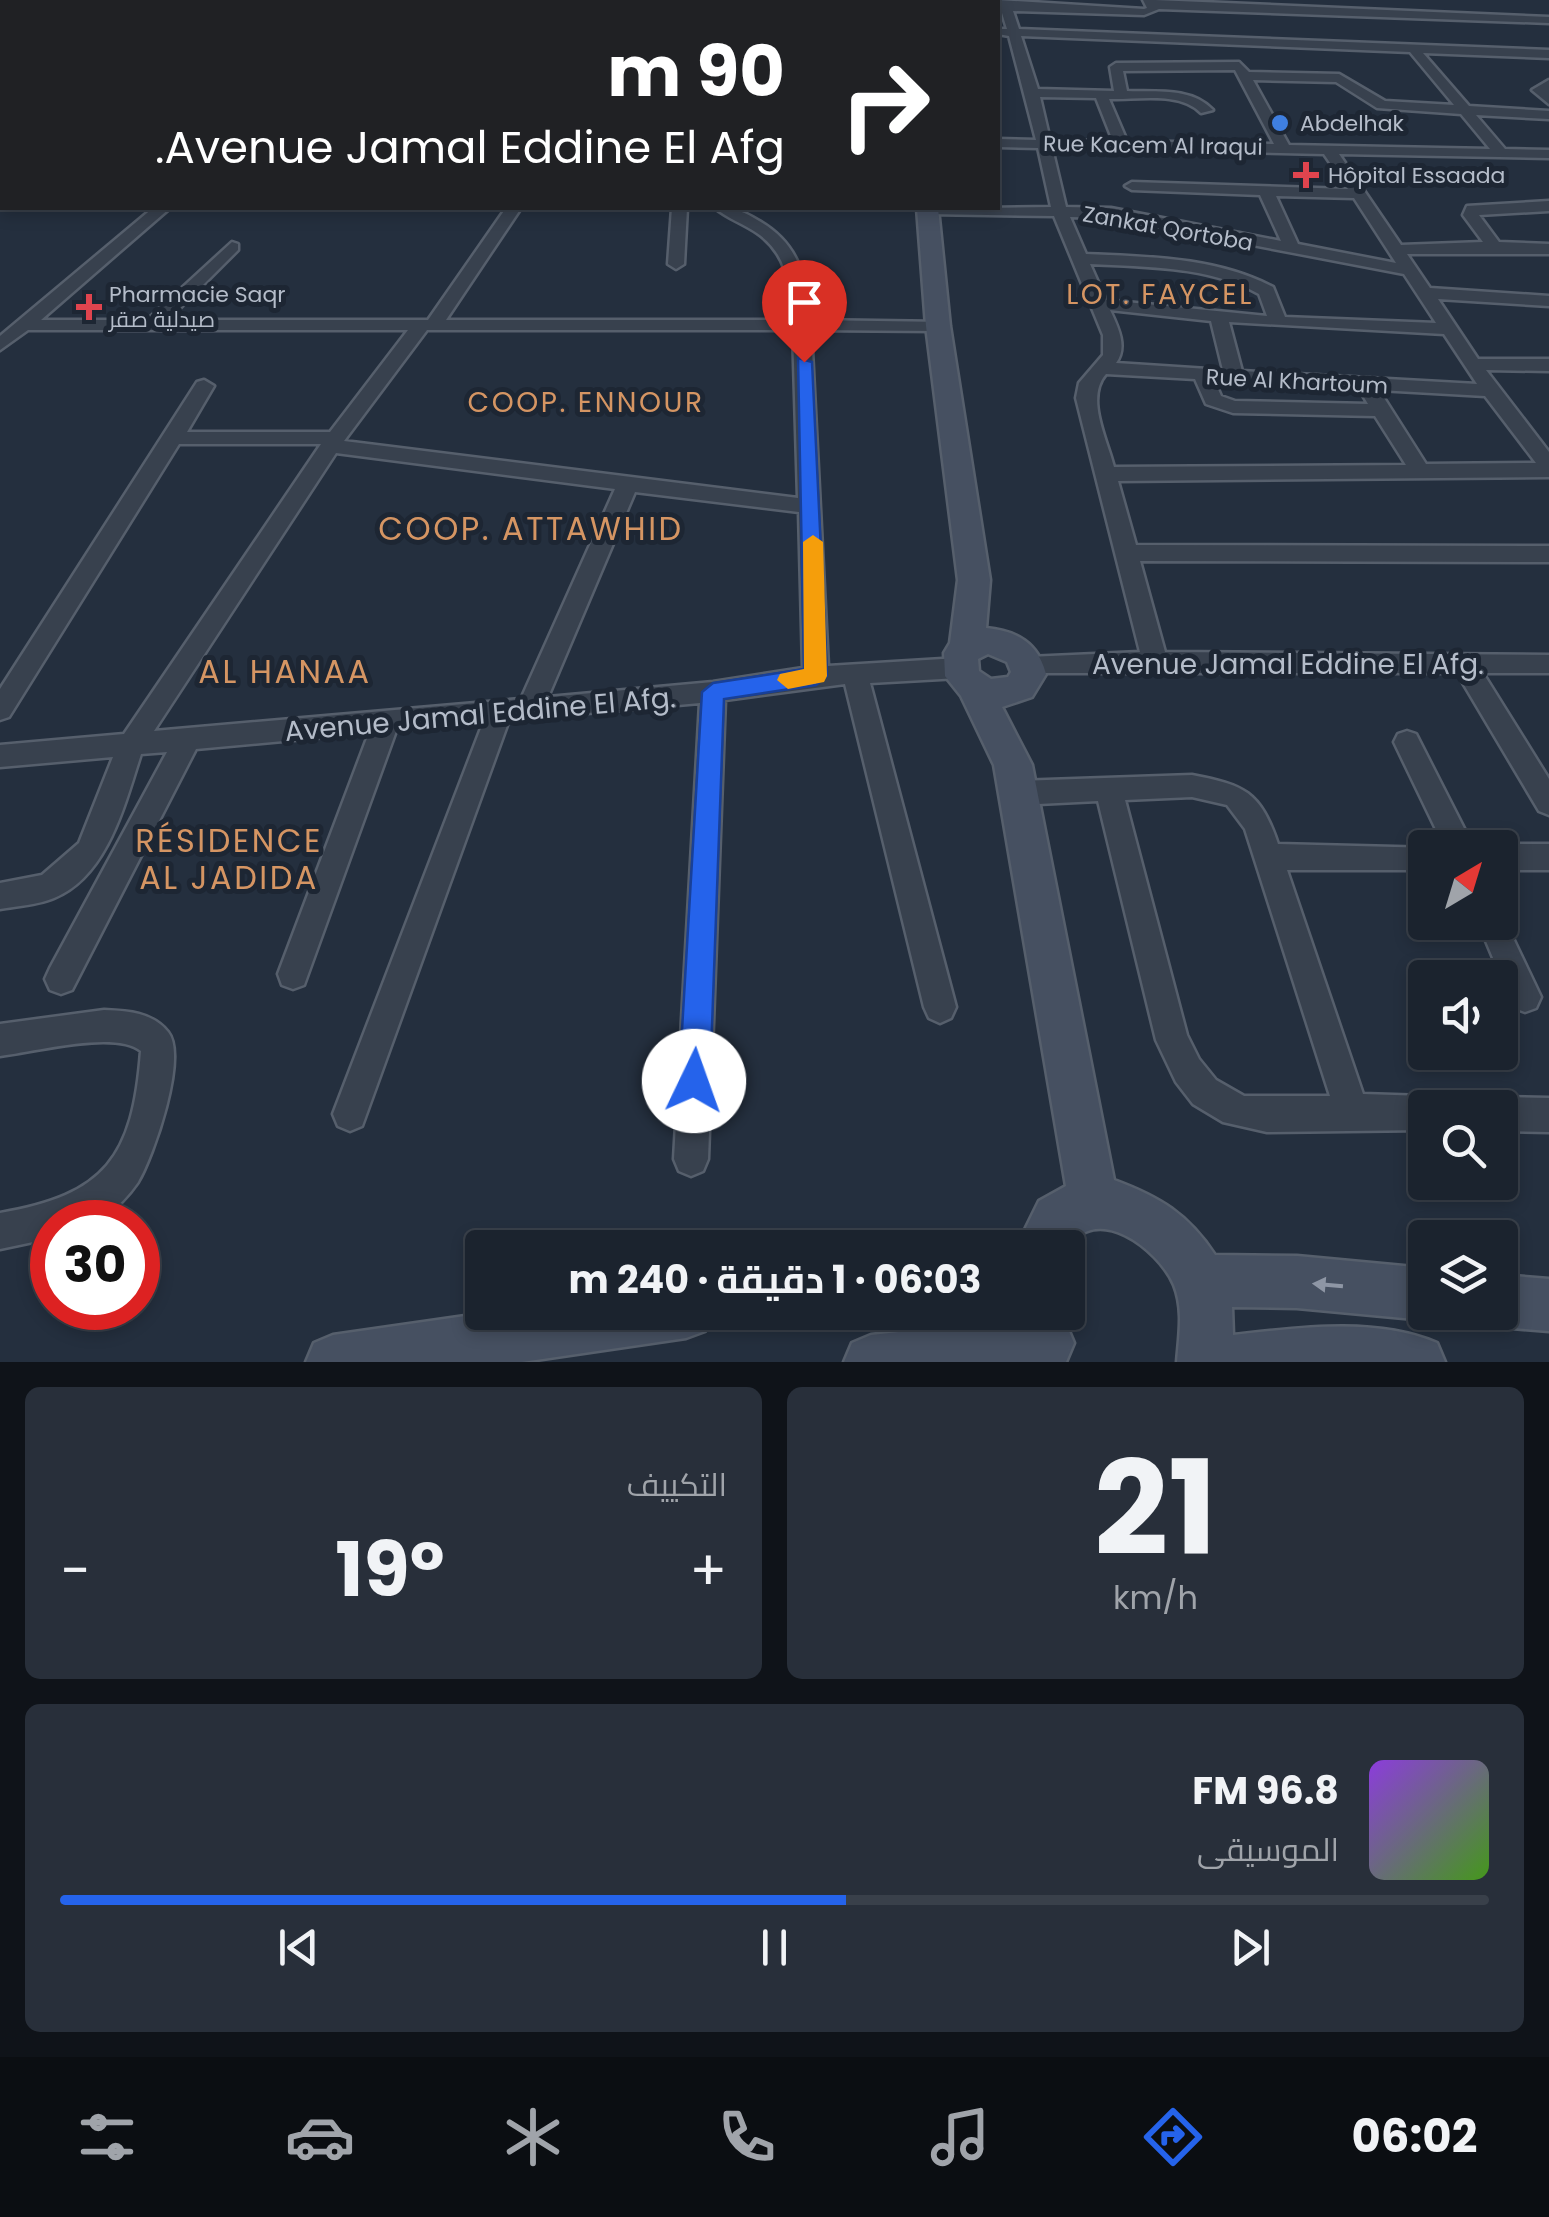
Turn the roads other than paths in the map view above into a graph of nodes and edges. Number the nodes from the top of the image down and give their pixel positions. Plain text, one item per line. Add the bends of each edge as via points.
1 (1382, 0) edge
2 (1442, 0) edge
3 (1502, 0) edge
4 (1151, 3) edge
5 (1005, 4) edge
6 (1207, 4) edge
7 (1265, 4) edge
8 (1085, 5) edge
9 (1325, 6) edge
10 (1393, 13) junction
11 (1455, 15) junction
12 (1518, 18) junction
13 (1549, 20) edge
14 (1006, 32) edge
15 (1226, 41) junction
16 (1349, 44) junction
17 (1412, 47) junction
18 (1549, 54) edge
19 (1242, 71) junction
20 (1549, 84) edge
21 (1033, 93) junction
22 (1102, 95) junction
23 (1121, 96) junction
24 (1549, 100) edge
25 (1206, 110) dead end
26 (1466, 110) junction
27 (1549, 115) edge
28 (1000, 143) edge
29 (1042, 143) junction
30 (1120, 144) junction
31 (1283, 148) junction
32 (1328, 149) junction
33 (1500, 152) junction
34 (1546, 157) edge
35 (1260, 173) junction
36 (1132, 186) dead end
37 (1358, 194) junction
38 (1549, 206) edge
39 (1000, 209) edge
40 (160, 210) edge
41 (512, 210) edge
42 (679, 210) edge
43 (726, 210) edge
44 (927, 210) edge
45 (1058, 210) junction
46 (232, 247) dead end
47 (1494, 247) junction
48 (1294, 250) junction
49 (1394, 250) junction
50 (1549, 250) edge
51 (1079, 259) junction
52 (676, 264) dead end
53 (1408, 270) junction
54 (1424, 292) junction
55 (1549, 301) edge
56 (1098, 304) junction
57 (1219, 316) junction
58 (1278, 322) junction
59 (23, 325) junction
60 (152, 325) junction
61 (427, 326) junction
62 (802, 326) junction
63 (938, 326) junction
64 (1449, 329) junction
65 (0, 345) edge
66 (1472, 364) junction
67 (1549, 365) edge
68 (1102, 368) junction
69 (1203, 376) junction
70 (1234, 378) junction
71 (204, 386) dead end
72 (1367, 386) junction
73 (1491, 391) junction
74 (1381, 410) junction
75 (173, 438) junction
76 (333, 442) junction
77 (1549, 468) edge
78 (1420, 471) junction
79 (1105, 474) junction
80 (629, 482) junction
81 (812, 506) junction
82 (1126, 553) junction
83 (1549, 554) edge
84 (974, 580) junction
85 (1155, 661) junction
86 (1549, 664) edge
87 (1465, 665) junction
88 (1020, 666) junction
89 (967, 668) junction
90 (855, 674) junction
91 (816, 676) junction
92 (713, 692) junction
93 (0, 710) edge
94 (515, 710) junction
95 (386, 722) junction
96 (186, 742) junction
97 (1407, 742) dead end
98 (130, 747) junction
99 (0, 756) edge
100 (1015, 779) junction
101 (1109, 791) junction
102 (1549, 804) edge
103 (1451, 830) edge
104 (1266, 857) junction
105 (1408, 857) edge
106 (1518, 857) edge
107 (1549, 857) edge
108 (0, 896) edge
109 (1500, 940) edge
110 (293, 974) dead end
111 (61, 979) dead end
112 (1525, 996) dead end
113 (940, 1007) dead end
114 (0, 1040) edge
115 (1352, 1111) junction
116 (1408, 1113) edge
117 (350, 1114) dead end
118 (1518, 1114) edge
119 (1549, 1114) edge
120 (691, 1159) dead end
121 (1094, 1204) junction
122 (1051, 1230) edge
123 (0, 1231) edge
124 (1202, 1281) junction
125 (1408, 1292) edge
126 (1518, 1302) edge
127 (1549, 1305) edge
128 (559, 1330) edge
129 (1048, 1339) edge
130 (333, 1362) edge
131 (871, 1362) edge
132 (1204, 1362) edge
133 (1232, 1362) edge
134 (1418, 1362) edge

1 - 10 street
2 - 11 street
3 - 12 street
4 - 6 street
4 - 8 street via 1154,10 1148,12
5 - 8 street
5 - 14 street
6 - 7 street
7 - 9 street
9 - 10 street
9 - 16 street
10 - 11 street
11 - 12 street
12 - 13 street
14 - 15 street
14 - 21 street
15 - 16 street
15 - 19 street
16 - 17 street
17 - 18 street
17 - 26 street
19 - 23 street via 1116,66
19 - 26 street via 1340,78 1378,104
19 - 31 street
20 - 24 street via 1538,90
21 - 22 street
21 - 29 street
22 - 23 street
22 - 30 street
23 - 25 street via 1187,98
26 - 27 street
26 - 33 street
28 - 29 street, Rue Kacem Al Iraqui
29 - 30 street, Rue Kacem Al Iraqui
29 - 45 street
30 - 35 street, Rue Kacem Al Iraqui
31 - 32 street, Rue Kacem Al Iraqui
31 - 35 street, Rue Kacem Al Iraqui
32 - 33 street, Rue Kacem Al Iraqui
32 - 37 street
33 - 34 street, Rue Kacem Al Iraqui
35 - 36 street
35 - 37 street
35 - 48 street
37 - 49 street
38 - 47 street via 1472,209
39 - 45 street, Zankat Qortoba
40 - 59 street
41 - 61 street
42 - 52 street
43 - 62 street via 791,253
44 - 63 street
45 - 48 street, Zankat Qortoba via 1126,216
45 - 51 street
46 - 60 street
47 - 49 street
47 - 50 street
48 - 53 street, Zankat Qortoba
49 - 53 street
51 - 56 street
51 - 58 street via 1161,264 1246,281 1267,291
53 - 54 street
54 - 55 street
54 - 64 street
56 - 57 street
56 - 68 street via 1114,348
57 - 58 street
57 - 70 street
58 - 64 street
59 - 60 street
59 - 65 street
60 - 61 street
61 - 62 street
61 - 76 street
62 - 63 street
62 - 81 street
63 - 84 street
64 - 66 street
66 - 67 street
66 - 73 street
68 - 69 street, Rue Al Khartoum
68 - 79 street via 1085,392
69 - 70 street, Rue Al Khartoum
69 - 74 street via 1213,400 1233,407
70 - 72 street, Rue Al Khartoum
71 - 75 street
72 - 73 street, Rue Al Khartoum
72 - 74 street
73 - 77 street
74 - 78 street
75 - 76 street
75 - 93 street
76 - 80 street
76 - 98 street
77 - 78 street
78 - 79 street
79 - 82 street
80 - 81 street
80 - 94 street
81 - 91 street
82 - 83 street
82 - 85 street
84 - 88 street
84 - 89 street
85 - 87 street, Avenue Jamal Eddine El Afg.
85 - 88 street, Avenue Jamal Eddine El Afg.
86 - 87 street, Avenue Jamal Eddine El Afg.
87 - 102 street
88 - 89 street via 992,641
88 - 89 street via 1004,694
88 - 100 street
89 - 90 street, Avenue Jamal Eddine El Afg.
89 - 100 street
90 - 91 street, Avenue Jamal Eddine El Afg.
90 - 113 street
91 - 92 street, Avenue Jamal Eddine El Afg.
92 - 94 street, Avenue Jamal Eddine El Afg.
92 - 120 street
94 - 95 street, Avenue Jamal Eddine El Afg.
94 - 117 street
95 - 96 street, Avenue Jamal Eddine El Afg.
95 - 110 street
96 - 98 street, Avenue Jamal Eddine El Afg.
96 - 111 street
97 - 103 street
98 - 99 street, Avenue Jamal Eddine El Afg.
98 - 108 street via 89,852 50,887
100 - 101 street
100 - 121 street
101 - 104 street via 1192,786 1235,795 1257,823
101 - 115 street via 1186,1075 1207,1099 1235,1111
104 - 105 street
104 - 115 street
106 - 107 street
109 - 112 street
114 - 123 street via 104,1026 137,1028 158,1044 145,1121 120,1182 68,1216
115 - 116 street
118 - 119 street
121 - 122 street via 1058,1219
121 - 124 street via 1147,1215 1179,1243
125 -> 124 street
124 - 132 street via 1210,1310
126 - 127 street
128 - 130 street
129 - 131 street
133 - 134 street via 1322,1353

